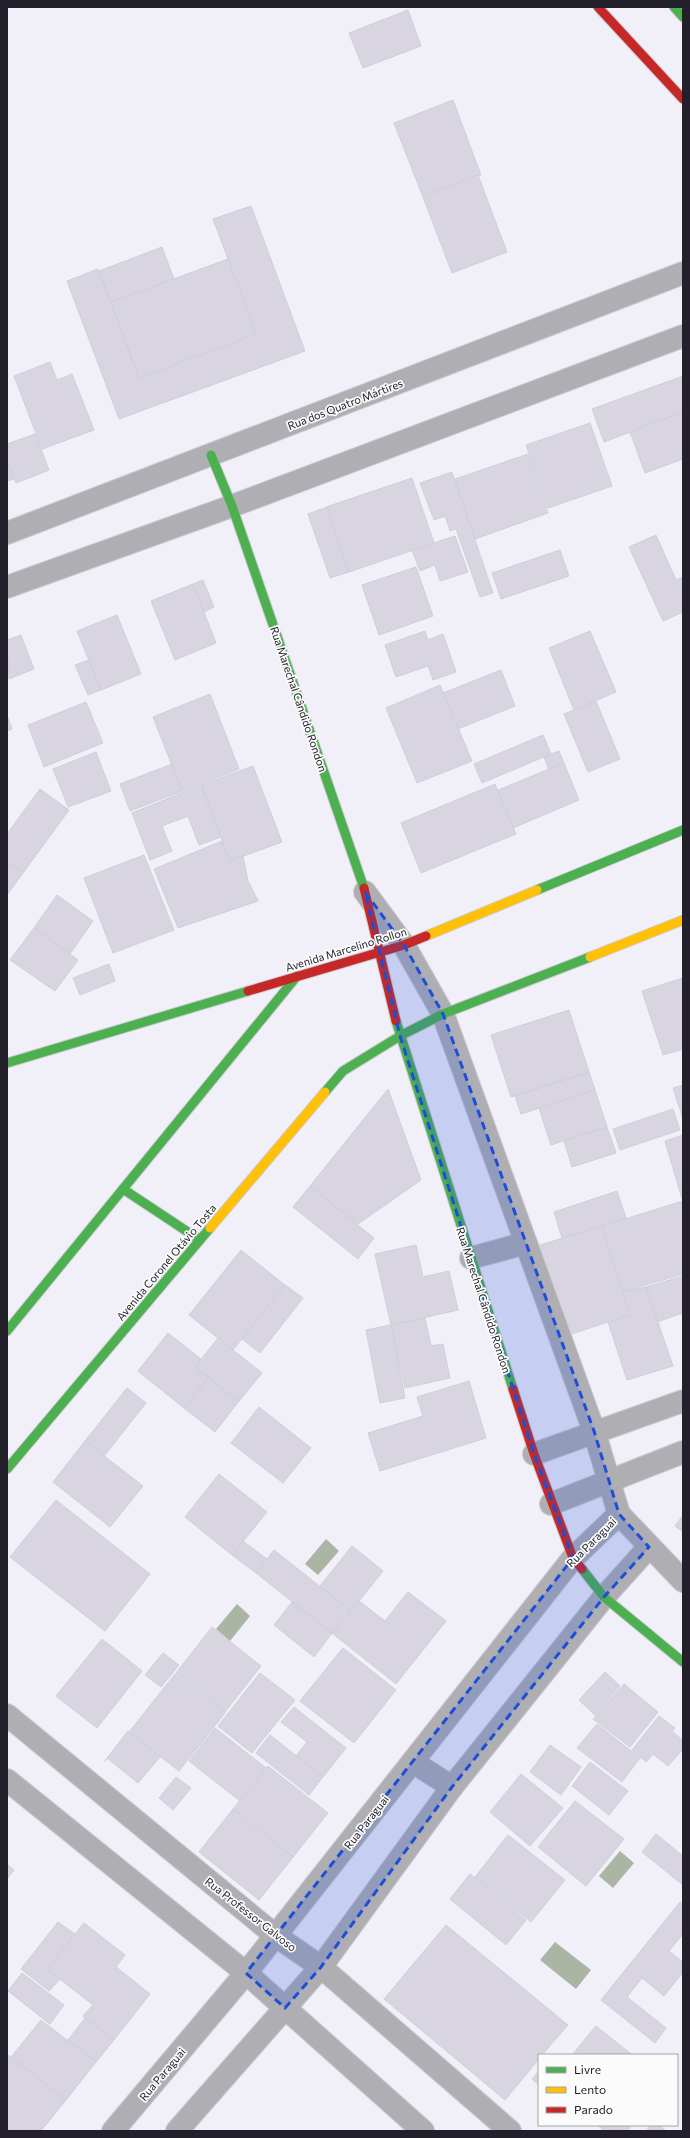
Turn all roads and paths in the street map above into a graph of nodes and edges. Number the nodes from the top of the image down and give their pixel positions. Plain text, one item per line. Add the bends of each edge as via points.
1 (598, 7) edge
2 (674, 7) edge
3 (683, 17) edge
4 (683, 99) edge
5 (683, 273) edge
6 (683, 336) edge
7 (212, 455) junction
8 (232, 506) junction
9 (7, 533) edge
10 (7, 587) edge
11 (683, 830) edge
12 (365, 892) junction
13 (683, 920) edge
14 (404, 944) junction
15 (381, 952) junction
16 (297, 976) junction
17 (443, 1014) junction
18 (400, 1036) junction
19 (7, 1063) edge
20 (123, 1189) junction
21 (200, 1240) junction
22 (526, 1243) junction
23 (471, 1258) junction
24 (7, 1331) edge
25 (683, 1400) edge
26 (594, 1431) junction
27 (683, 1452) edge
28 (534, 1454) junction
29 (7, 1469) edge
30 (608, 1481) junction
31 (552, 1504) junction
32 (619, 1514) junction
33 (649, 1547) junction
34 (573, 1558) junction
35 (683, 1582) edge
36 (604, 1597) junction
37 (683, 1662) edge
38 (7, 1715) edge
39 (413, 1762) junction
40 (7, 1780) edge
41 (452, 1787) junction
42 (276, 1936) junction
43 (321, 1966) junction
44 (246, 1973) junction
45 (285, 2008) junction
46 (113, 2131) edge
47 (177, 2131) edge
48 (423, 2131) edge
49 (510, 2131) edge

1 - 4 main road
2 - 3 main road
5 - 7 street, Rua dos Quatro Mártires
6 - 8 street
7 - 8 main road, Rua Marechal Cândido Rondon
7 - 9 street, Rua dos Quatro Mártires
8 - 10 street
8 - 12 main road, Rua Marechal Cândido Rondon
11 - 14 main road, Avenida Marcelino Rollon
12 - 14 street, Rua Marechal Cândido Rondon
12 - 15 main road, Rua Marechal Cândido Rondon
13 - 17 main road
14 - 15 main road, Avenida Marcelino Rollon
14 - 17 street, Rua Marechal Cândido Rondon
15 - 16 main road, Avenida Marcelino Rollon
15 - 18 main road, Rua Marechal Cândido Rondon
16 - 19 main road, Avenida Marcelino Rollon
16 - 20 main road
17 - 18 main road
17 - 22 street, Rua Marechal Cândido Rondon
18 - 21 main road, Avenida Coronel Otávio Tosta via 343,1070
18 - 23 main road, Rua Marechal Cândido Rondon
20 - 21 main road
20 - 24 main road
21 - 29 main road, Avenida Coronel Otávio Tosta
22 - 23 street
22 - 26 street, Rua Marechal Cândido Rondon
23 - 28 main road, Rua Marechal Cândido Rondon
25 - 26 street
26 - 28 street
26 - 30 street, Rua Marechal Cândido Rondon
27 - 30 street
28 - 31 main road, Rua Marechal Cândido Rondon
30 - 31 street
30 - 32 street, Rua Marechal Cândido Rondon
31 - 34 main road, Rua Marechal Cândido Rondon
32 - 33 street, Rua Marechal Cândido Rondon
32 - 34 street, Rua Paraguai
33 - 35 street, Rua Marechal Cândido Rondon
33 - 36 street
34 - 36 main road, Rua Marechal Cândido Rondon
34 - 39 street, Rua Paraguai
36 - 37 main road, Rua Marechal Cândido Rondon
36 - 41 street
38 - 42 street, Rua Professor Galvoso
39 - 41 street
39 - 42 street, Rua Paraguai
40 - 44 street
41 - 43 street
42 - 43 street, Rua Professor Galvoso
42 - 44 street, Rua Paraguai
43 - 45 street
43 - 49 street, Rua Professor Galvoso
44 - 45 street
44 - 46 street, Rua Paraguai
45 - 47 street
45 - 48 street

